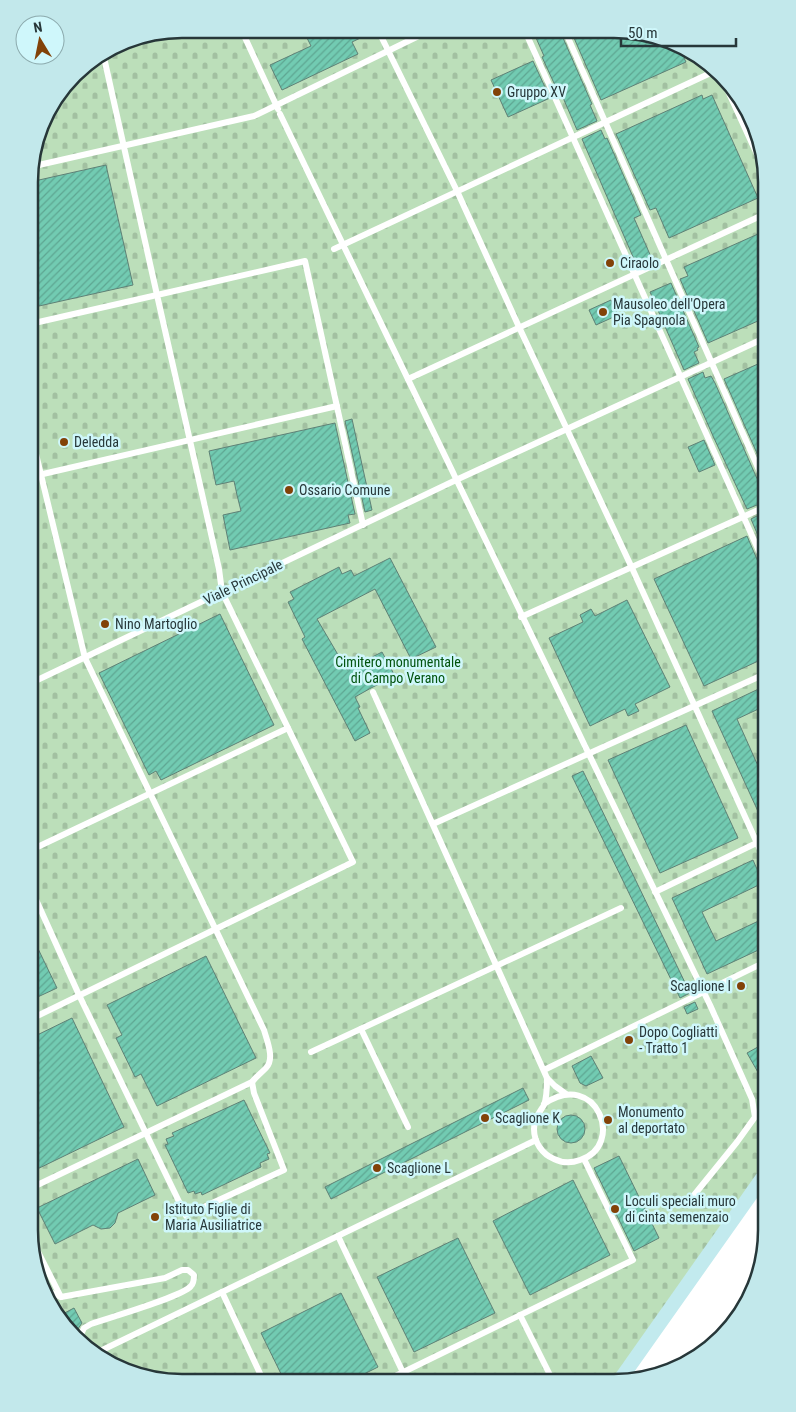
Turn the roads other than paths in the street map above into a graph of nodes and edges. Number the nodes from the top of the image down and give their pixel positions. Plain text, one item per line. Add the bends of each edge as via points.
1 (245, 38) edge
2 (382, 38) edge
3 (415, 38) edge
4 (528, 38) edge
5 (567, 38) edge
6 (388, 52) junction
7 (105, 60) edge
8 (709, 73) edge
9 (731, 98) edge
10 (277, 106) junction
11 (605, 122) junction
12 (573, 136) junction
13 (123, 145) junction
14 (755, 150) edge
15 (39, 165) edge
16 (457, 191) junction
17 (758, 217) edge
18 (342, 245) junction
19 (334, 249) dead end
20 (667, 261) junction
21 (635, 275) junction
22 (157, 295) junction
23 (38, 322) edge
24 (519, 327) junction
25 (758, 341) edge
26 (712, 362) junction
27 (681, 377) junction
28 (408, 379) junction
29 (337, 406) junction
30 (567, 429) junction
31 (190, 440) junction
32 (38, 466) edge
33 (758, 467) edge
34 (40, 475) junction
35 (456, 480) junction
36 (758, 510) edge
37 (743, 516) junction
38 (363, 525) junction
39 (758, 549) edge
40 (632, 568) junction
41 (222, 592) junction
42 (521, 617) junction
43 (85, 658) junction
44 (758, 677) edge
45 (38, 680) edge
46 (373, 692) dead end
47 (695, 707) junction
48 (288, 728) junction
49 (588, 754) junction
50 (151, 793) junction
51 (433, 824) junction
52 (757, 843) joint
53 (38, 847) edge
54 (655, 892) junction
55 (38, 904) edge
56 (621, 908) dead end
57 (215, 928) junction
58 (758, 965) edge
59 (497, 966) junction
60 (703, 992) junction
61 (79, 995) junction
62 (38, 1016) edge
63 (361, 1029) junction
64 (311, 1052) dead end
65 (544, 1070) junction
66 (547, 1078) junction
67 (252, 1082) junction
68 (566, 1094) junction
69 (544, 1104) junction
70 (408, 1127) dead end
71 (146, 1132) junction
72 (536, 1140) junction
73 (584, 1159) junction
74 (38, 1185) edge
75 (758, 1202) edge
76 (686, 1205) dead end
77 (195, 1211) dead end
78 (758, 1214) edge
79 (186, 1216) dead end
80 (338, 1236) junction
81 (732, 1250) junction
82 (757, 1250) edge
83 (40, 1255) edge
84 (222, 1292) junction
85 (51, 1293) edge
86 (61, 1297) junction
87 (520, 1315) junction
88 (81, 1333) edge
89 (102, 1350) edge
90 (679, 1359) edge
91 (648, 1370) edge
92 (402, 1371) junction
93 (260, 1374) edge
94 (396, 1374) edge
95 (404, 1374) edge
96 (550, 1374) edge

1 - 10 lane
2 - 6 lane
3 - 6 lane
4 - 12 lane
5 - 11 lane
6 - 10 lane
6 - 16 lane
7 - 13 lane
8 - 11 lane
9 - 14 lane
10 - 13 lane via 250,117
10 - 18 lane
11 - 12 lane
11 - 20 lane
12 - 16 lane
12 - 21 lane
13 - 15 lane
13 - 22 lane
16 - 18 lane
16 - 24 lane
17 - 20 lane
18 - 19 lane
18 - 28 lane
20 - 21 lane
20 - 26 lane
21 - 24 lane
21 - 27 lane
22 - 23 lane
22 - 29 lane via 306,261
22 - 31 lane
24 - 28 lane
24 - 30 lane
25 - 26 lane, Viale Principale
26 - 27 lane, Viale Principale
26 - 33 lane
27 - 30 lane, Viale Principale
27 - 37 lane
28 - 35 lane
29 - 31 lane
29 - 38 lane
30 - 35 lane, Viale Principale
30 - 40 lane
31 - 34 lane
31 - 41 lane
32 - 34 lane
34 - 43 lane
35 - 38 lane, Viale Principale
35 - 42 lane
36 - 37 lane
37 - 39 lane
37 - 40 lane
38 - 41 lane, Viale Principale
40 - 42 lane
40 - 47 lane
41 - 43 lane, Viale Principale
41 - 48 lane
42 - 49 lane
43 - 45 lane, Viale Principale
43 - 50 lane
44 - 47 lane
46 - 51 lane
47 - 49 lane
47 - 52 lane
48 - 50 lane
48 - 57 lane via 353,862
49 - 51 lane
49 - 54 lane
50 - 53 lane
50 - 57 lane
51 - 59 lane
52 - 54 lane
54 - 60 lane
55 - 61 lane
56 - 59 lane
57 - 61 lane
57 - 67 lane via 264,1030 270,1061
58 - 60 lane
59 - 63 lane
59 - 65 lane
60 - 65 lane
60 - 76 lane via 752,1099 755,1117
61 - 62 lane
61 - 71 lane
63 - 64 lane
63 - 70 lane
65 - 66 lane
66 - 68 lane
66 - 69 lane
67 - 71 lane
67 - 77 lane via 284,1170
68 - 69 lane
68 - 73 lane via 583,1097 596,1108 603,1124 597,1148
69 - 72 lane via 535,1121
71 - 74 lane
71 - 79 lane
72 - 73 lane via 540,1149 556,1160 565,1163
72 - 80 lane
73 - 87 lane via 633,1260
75 - 81 highway
78 - 81 highway
80 - 84 lane
80 - 92 lane
81 - 91 highway
82 - 90 highway
83 - 86 lane
84 - 89 lane
84 - 93 lane
85 - 86 lane
86 - 88 lane via 160,1279 182,1270 194,1275 191,1287 185,1291 91,1324
87 - 92 lane
87 - 96 lane
92 - 94 lane
92 - 95 lane

